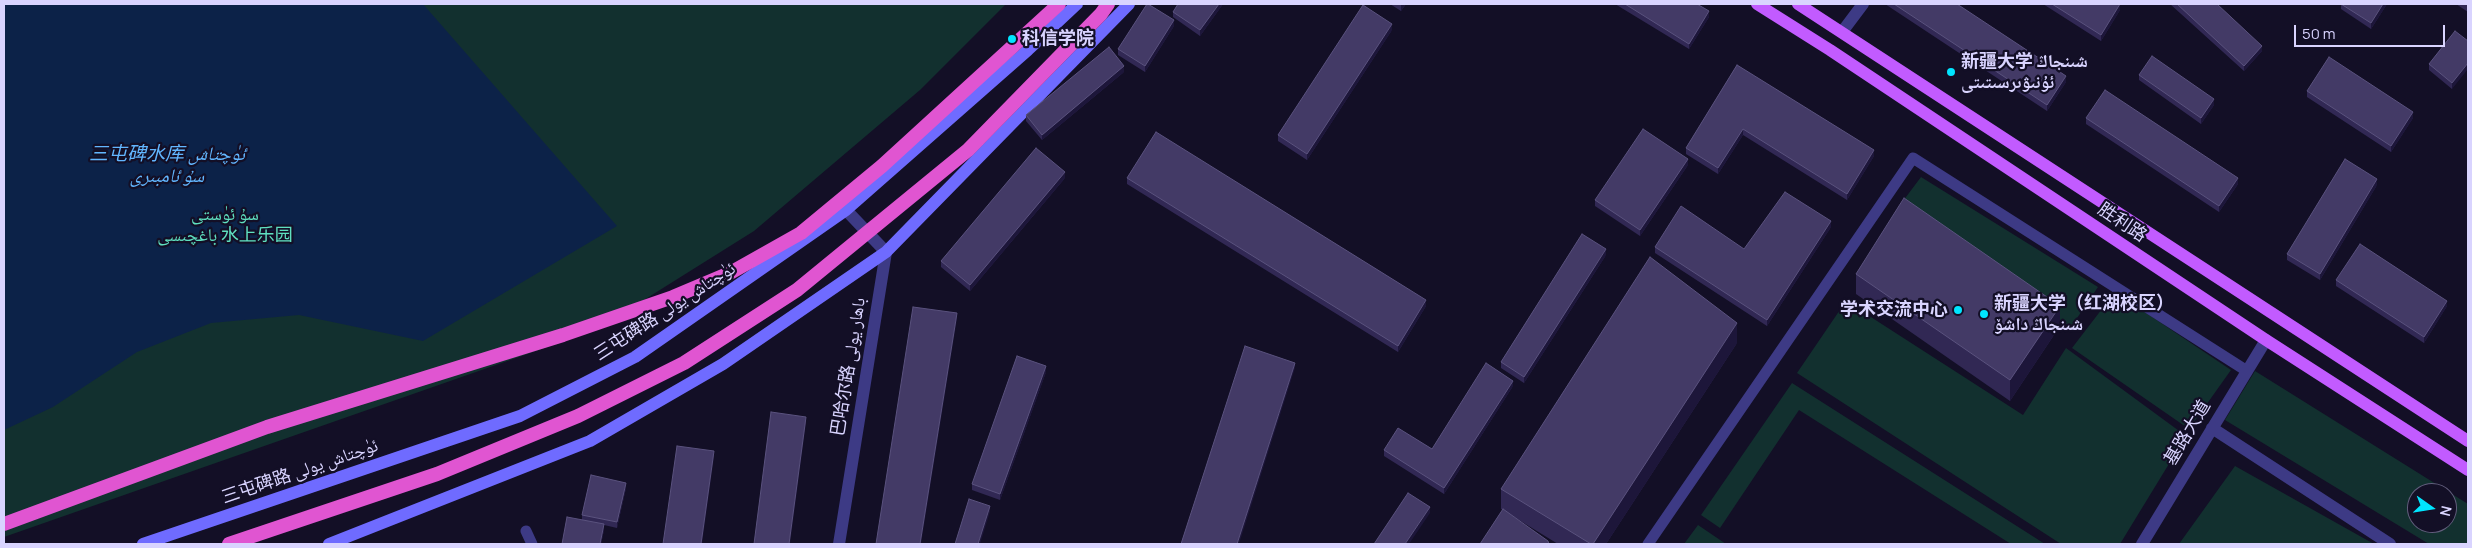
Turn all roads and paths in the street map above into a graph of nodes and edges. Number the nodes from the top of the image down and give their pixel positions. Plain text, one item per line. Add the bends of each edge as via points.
1 (1059, 4) edge
2 (1077, 4) edge
3 (1108, 4) edge
4 (1129, 4) edge
5 (1757, 4) edge
6 (1798, 4) edge
7 (1862, 4) edge
8 (1842, 32) junction
9 (846, 210) junction
10 (886, 252) junction
11 (2266, 340) junction
12 (2247, 371) junction
13 (2212, 428) junction
14 (2468, 441) edge
15 (2468, 470) edge
16 (4, 524) edge
17 (526, 531) dead end
18 (143, 544) edge
19 (230, 544) edge
20 (329, 544) edge
21 (532, 544) edge
22 (839, 544) edge
23 (1648, 544) edge
24 (2142, 544) edge
25 (2390, 544) edge

1 - 16 highway via 875,172 801,233 730,273 673,297 563,335 267,427
2 - 9 main road, 三屯碑路 ئۈچتاش يولى
3 - 19 highway, bridge via 968,150 797,290 684,363 578,416 437,474
4 - 10 main road
5 - 11 main road, 胜利路
6 - 8 main road, 胜利路
7 - 8 street
8 - 14 main road, 胜利路
9 - 10 street
9 - 18 main road, 三屯碑路 ئۈچتاش يولى via 635,356 520,416
10 - 20 main road via 723,364 590,441
10 - 22 street, 巴哈尔路 باھار يولى
11 - 12 street, 基路大道
11 - 15 main road, 胜利路
12 - 13 street, 基路大道
12 - 23 lane via 1913,158
13 - 24 street, 基路大道
13 - 25 street
17 - 21 lane

